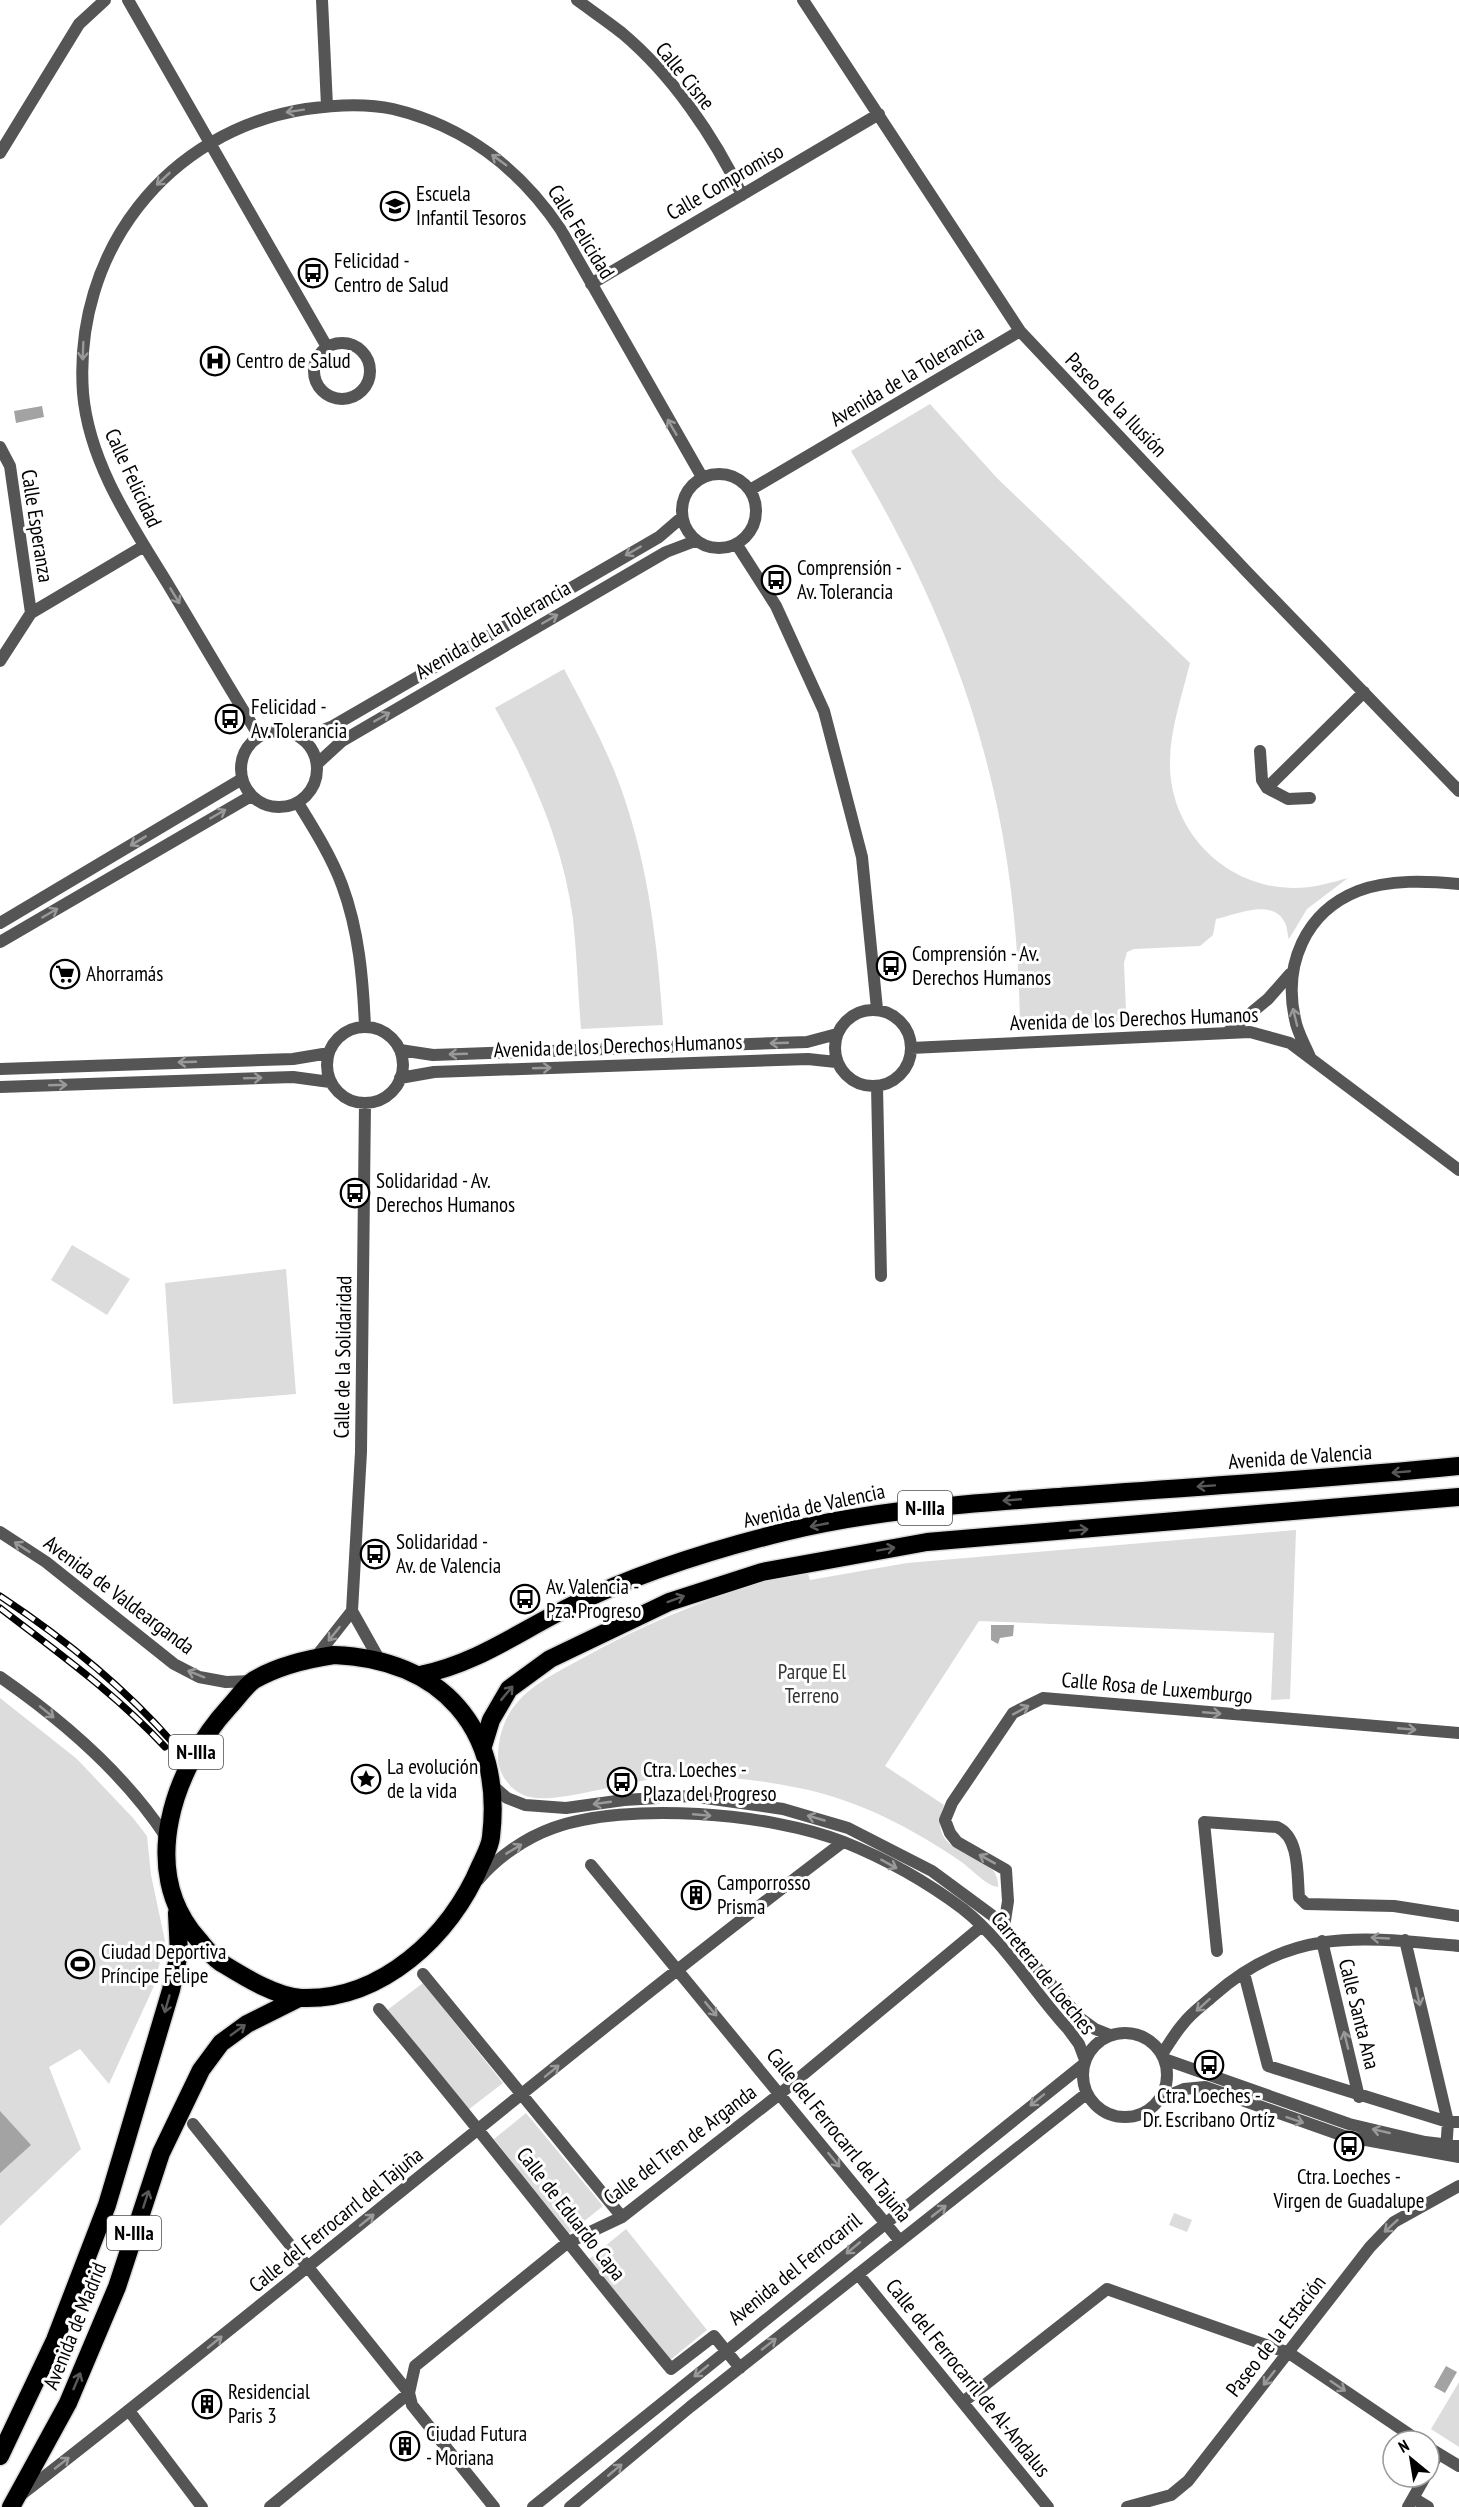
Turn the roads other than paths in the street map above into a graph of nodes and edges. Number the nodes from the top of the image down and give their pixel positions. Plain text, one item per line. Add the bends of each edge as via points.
1 (105, 0) edge
2 (128, 0) edge
3 (322, 0) edge
4 (577, 0) edge
5 (803, 0) edge
6 (327, 106) junction
7 (879, 114) junction
8 (209, 143) junction
9 (0, 153) edge
10 (742, 195) junction
11 (591, 284) junction
12 (1020, 330) junction
13 (327, 347) junction
14 (0, 447) edge
15 (702, 477) junction
16 (750, 490) junction
17 (681, 518) junction
18 (695, 541) junction
19 (737, 544) junction
20 (144, 546) junction
21 (31, 613) junction
22 (0, 661) edge
23 (1364, 692) junction
24 (259, 736) junction
25 (303, 738) junction
26 (1260, 751) dead end
27 (318, 763) junction
28 (242, 779) junction
29 (1268, 788) junction
30 (1459, 791) edge
31 (251, 796) junction
32 (1310, 798) dead end
33 (298, 802) junction
34 (1459, 884) edge
35 (0, 922) edge
36 (0, 942) edge
37 (1290, 974) junction
38 (877, 1009) junction
39 (365, 1027) junction
40 (1228, 1033) junction
41 (837, 1034) junction
42 (911, 1047) junction
43 (400, 1050) junction
44 (329, 1053) junction
45 (1311, 1058) junction
46 (836, 1062) junction
47 (0, 1069) edge
48 (400, 1078) junction
49 (330, 1082) junction
50 (0, 1086) edge
51 (877, 1086) junction
52 (365, 1103) junction
53 (1459, 1170) edge
54 (881, 1276) dead end
55 (1459, 1466) edge
56 (1459, 1497) edge
57 (0, 1532) edge
58 (352, 1611) junction
59 (315, 1658) junction
60 (379, 1659) junction
61 (420, 1675) junction
62 (0, 1677) edge
63 (253, 1681) junction
64 (1459, 1733) edge
65 (483, 1746) junction
66 (492, 1785) junction
67 (166, 1837) junction
68 (843, 1842) junction
69 (591, 1865) dead end
70 (471, 1888) junction
71 (176, 1905) junction
72 (1459, 1916) edge
73 (982, 1926) junction
74 (1004, 1927) junction
75 (1405, 1940) junction
76 (1322, 1941) junction
77 (1459, 1946) edge
78 (1217, 1951) dead end
79 (676, 1967) junction
80 (1244, 1972) junction
81 (423, 1974) dead end
82 (299, 1998) junction
83 (379, 2009) dead end
84 (1110, 2035) junction
85 (1163, 2056) junction
86 (1084, 2062) junction
87 (781, 2093) junction
88 (1086, 2094) junction
89 (521, 2096) junction
90 (1359, 2097) junction
91 (1161, 2099) junction
92 (1453, 2122) edge
93 (193, 2124) dead end
94 (480, 2129) junction
95 (1451, 2148) edge
96 (1459, 2157) edge
97 (1459, 2186) edge
98 (622, 2217) junction
99 (884, 2222) junction
100 (900, 2241) junction
101 (567, 2244) junction
102 (308, 2267) junction
103 (858, 2274) junction
104 (726, 2350) junction
105 (1289, 2353) junction
106 (740, 2368) junction
107 (409, 2393) junction
108 (963, 2402) junction
109 (129, 2412) junction
110 (1401, 2429) edge
111 (1441, 2455) edge
112 (0, 2456) edge
113 (1459, 2466) edge
114 (1418, 2489) edge
115 (1410, 2502) edge
116 (14, 2503) edge
117 (202, 2507) edge
118 (270, 2507) edge
119 (494, 2507) edge
120 (533, 2507) edge
121 (570, 2507) edge
122 (1048, 2507) edge
123 (1127, 2507) edge
124 (1428, 2507) edge

1 - 9 street via 79,24
2 - 8 street
3 - 6 street
4 - 10 street, Calle Cisne via 622,33 668,79 708,136
5 - 7 street, Paseo de la Ilusión
6 -> 8 street, Calle Felicidad via 271,114
11 -> 6 street, Calle Felicidad via 542,201 479,145 420,117 390,108
7 - 10 street, Calle Compromiso
7 - 12 street, Paseo de la Ilusión
8 - 13 street
8 -> 20 street, Calle Felicidad via 148,194 123,226 99,271 87,312 82,347 83,394 90,437
10 - 11 street, Calle Compromiso
15 -> 11 street, Calle Felicidad
12 - 16 street, Avenida de la Tolerancia
12 - 23 street, Paseo de la Ilusión
13 - 13 street via 318,357 314,372 317,385 328,396 342,399 356,395 366,386 370,370 365,355 355,346 341,343
14 - 21 street, Calle Esperanza via 10,466
15 - 16 street via 732,476
15 - 17 street via 682,501
16 - 19 street via 756,519 749,534
17 - 18 street
17 -> 25 street, Avenida de la Tolerancia via 659,537 333,726
18 - 19 street via 708,548 723,549
27 -> 18 street, Avenida de la Tolerancia via 342,741 503,646 666,552
19 - 38 street via 776,606 824,711 862,857
20 - 21 street
20 -> 24 street, Calle Felicidad
21 - 22 street
23 - 29 street
23 - 30 street, Paseo de la Ilusión
24 - 25 street via 274,730 289,731
24 - 28 street via 247,747 241,762
25 - 27 street
26 - 29 street via 1262,780
27 - 33 street via 313,786
28 - 31 street
28 -> 35 street
29 - 32 street via 1288,799
31 - 33 street via 265,805 282,807
36 -> 31 street
33 - 39 street via 342,884 362,970
34 - 37 street via 1411,882 1350,895 1310,928
37 - 40 street
45 -> 37 street via 1295,1021
38 - 41 street via 860,1011 845,1020
38 - 42 street via 903,1024
39 - 43 street via 381,1031
39 - 44 street via 349,1031
40 - 42 street, Avenida de los Derechos Humanos
40 - 45 street, Avenida de los Derechos Humanos via 1271,1036 1290,1043
41 -> 43 street via 807,1042 433,1055
41 - 46 street
42 - 51 street via 903,1071 894,1080
43 - 48 street
44 -> 47 street via 293,1059
44 - 49 street
45 - 53 street, Avenida de los Derechos Humanos
48 -> 46 street, Avenida de los Derechos Humanos via 446,1071 808,1059
46 - 51 street via 850,1080
48 - 52 street via 392,1092
50 -> 49 street via 293,1077
49 - 52 street via 351,1101
51 - 54 street
52 - 58 street, Calle de la Solidaridad via 361,1452
55 -> 61 highway, Avenida de Valencia / N-IIIa via 958,1505 849,1519 737,1544 639,1576 571,1606 480,1657
65 -> 56 highway, N-IIIa via 491,1720 509,1689 550,1659 669,1602 762,1572 927,1542
63 -> 57 street, Avenida de Valdearganda via 199,1677 174,1664 46,1562
58 -> 59 street
58 - 60 street
59 - 60 highway, N-IIIa via 334,1655
59 - 63 highway, N-IIIa
60 - 61 highway, N-IIIa
61 - 65 highway, N-IIIa via 452,1698
62 -> 67 street via 78,1738 152,1816
63 - 67 highway, N-IIIa via 218,1720 186,1768
74 -> 64 street, Calle Rosa de Luxemburgo via 1008,1901 1006,1870 957,1842 945,1820 952,1803 1013,1713 1043,1698
65 - 66 highway, N-IIIa
66 - 70 highway, N-IIIa via 491,1839
74 -> 66 street, Carretera de Loeches via 972,1898 932,1871 848,1828 816,1818 783,1809 691,1796 566,1808 525,1805 507,1798
67 - 71 highway, N-IIIa via 167,1866
70 -> 68 street, Carretera de Loeches via 510,1850 552,1828 625,1815 691,1814 746,1819
68 -> 73 street, Carretera de Loeches via 924,1884
68 - 79 street
69 - 79 street
70 - 82 highway, N-IIIa via 442,1930 400,1968 337,1995
71 - 82 highway, N-IIIa via 189,1928 216,1959 247,1978
71 -> 112 highway, Avenida de Madrid / N-IIIa via 179,1953 171,1990 107,2205 55,2340
72 - 78 street via 1394,1906 1306,1904 1299,1897 1292,1839 1286,1831 1204,1822
73 - 86 street, Carretera de Loeches via 1068,2029 1079,2044
73 - 87 street, Calle del Tren de Arganda
74 - 84 street, Carretera de Loeches via 1073,2011 1095,2029
75 -> 76 street via 1365,1937
75 - 77 street
75 -> 92 street
76 - 80 street via 1288,1949
90 -> 76 street, Calle Santa Ana
79 -> 87 street, Calle del Ferrocarrl del Tajuña
89 -> 79 street, Calle del Ferrocarrl del Tajuña
80 -> 85 street via 1183,2023
80 - 90 street via 1268,2066
81 - 89 street
116 -> 82 highway, Avenida de Madrid / N-IIIa via 68,2403 117,2287 160,2153 201,2070 221,2043 247,2024
83 - 94 street, Calle de Eduardo Capa
84 - 85 street via 1140,2035
84 - 86 street via 1100,2041
85 - 91 street via 1167,2079
95 -> 85 street via 1349,2124
86 - 88 street
86 -> 99 street, Avenida del Ferrocarril
87 - 98 street, Calle del Tren de Arganda
87 -> 99 street, Calle del Ferrocarrl del Tajuña
88 - 91 street via 1101,2110 1122,2118 1150,2110
100 -> 88 street, Avenida del Ferrocarril
89 - 94 street, Calle del Ferrocarrl del Tajuña
89 - 98 street
90 - 92 street
91 -> 95 street via 1184,2089 1205,2086 1344,2136
92 - 95 street
93 - 102 street
94 - 101 street, Calle de Eduardo Capa
102 -> 94 street, Calle del Ferrocarrl del Tajuña
95 - 96 street
97 -> 105 street, Paseo de la Estación via 1394,2222 1370,2247
98 - 101 street, Calle del Tren de Arganda
99 - 100 street, Calle del Ferrocarrl del Tajuña
99 -> 104 street, Avenida del Ferrocarril
100 - 103 street, Avenida del Ferrocarril
101 - 104 street, Calle de Eduardo Capa via 671,2369 714,2336
101 - 107 street, Calle del Tren de Arganda via 415,2366
102 - 107 street
109 -> 102 street, Calle del Ferrocarrl del Tajuña
106 -> 103 street, Avenida del Ferrocarril
103 - 108 street, Calle del Ferrocarril de Al-Andalus
104 - 106 street
104 -> 120 street, Avenida del Ferrocarril
105 - 108 street via 1107,2289
105 -> 110 street
105 -> 123 street, Paseo de la Estación via 1188,2481 1171,2495
121 -> 106 street, Avenida del Ferrocarril
107 - 118 street
107 - 119 street via 412,2405
108 - 122 street, Calle del Ferrocarril de Al-Andalus
116 -> 109 street, Calle del Ferrocarrl del Tajuña
109 - 117 street
111 - 113 street
114 - 115 street
115 - 124 street

